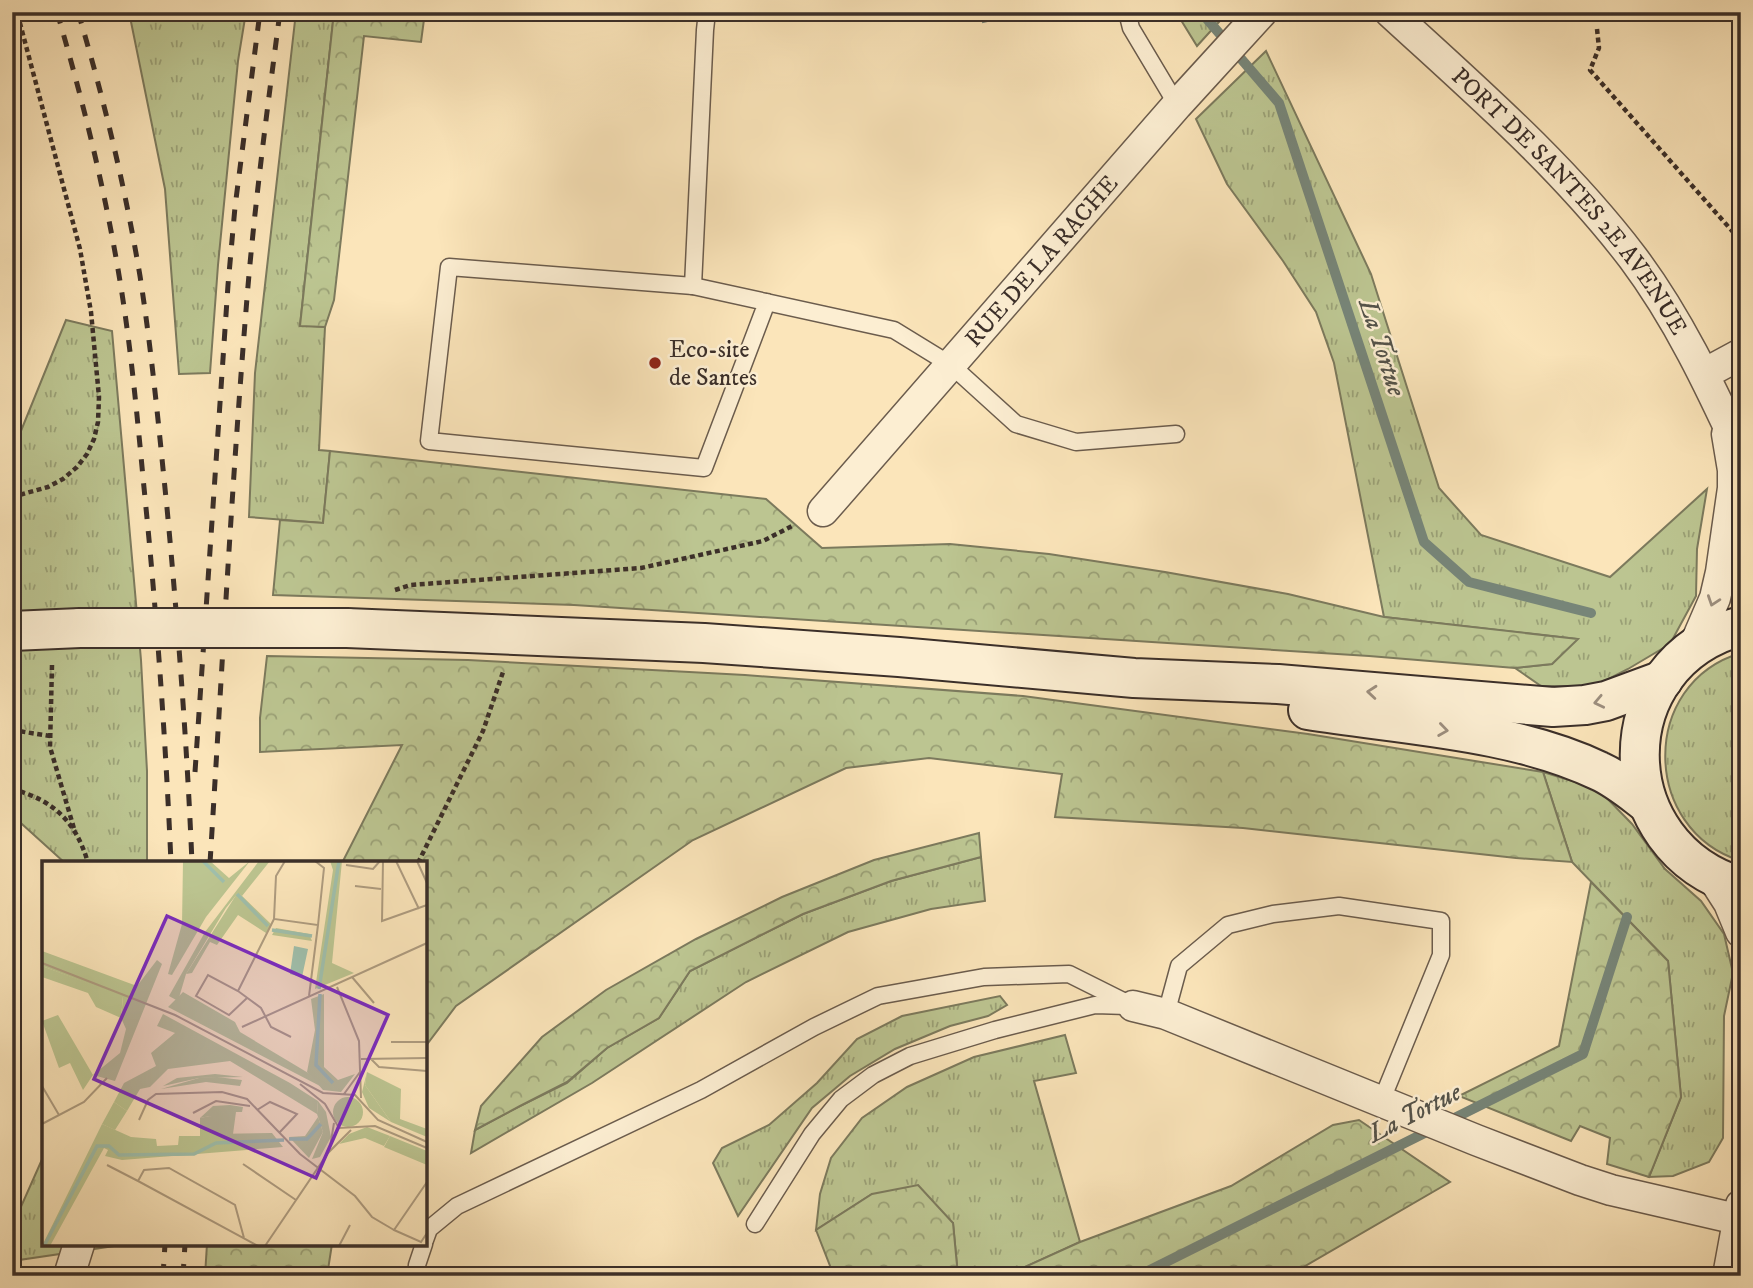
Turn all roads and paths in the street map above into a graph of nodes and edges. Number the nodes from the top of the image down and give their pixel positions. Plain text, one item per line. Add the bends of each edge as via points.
1 (17, 12) edge
2 (707, 12) edge
3 (1127, 12) edge
4 (1391, 12) edge
5 (1261, 13) edge
6 (1597, 29) dead end
7 (1177, 105) junction
8 (1741, 241) edge
9 (693, 285) junction
10 (767, 302) junction
11 (1741, 354) edge
12 (951, 365) junction
13 (1704, 374) junction
14 (1722, 413) junction
15 (1176, 434) dead end
16 (1741, 453) edge
17 (12, 497) edge
18 (823, 511) joint
19 (387, 599) dead end
20 (1741, 626) edge
21 (12, 631) edge
22 (515, 635) junction
23 (1693, 649) junction
24 (42, 663) dead end
25 (1134, 678) junction
26 (1663, 680) junction
27 (12, 730) edge
28 (50, 736) junction
29 (12, 789) edge
30 (1648, 804) junction
31 (75, 832) junction
32 (87, 861) edge
33 (419, 861) edge
34 (1726, 881) edge
35 (1741, 932) edge
36 (1133, 1006) junction
37 (1166, 1014) junction
38 (1395, 1107) junction
39 (1740, 1214) edge
40 (755, 1224) dead end
41 (427, 1234) edge
42 (78, 1246) edge
43 (423, 1246) edge
44 (69, 1276) edge
45 (416, 1276) edge
46 (1728, 1276) edge

1 - 17 path via 80,249 99,397 94,439 77,467 48,487
2 - 9 lane
3 - 7 lane via 1131,28
4 - 13 street, PORT DE SANTES 2E AVENUE via 1595,210 1635,260
5 - 7 street, RUE DE LA RACHE
6 - 8 path via 1599,48 1590,70
7 - 12 street, RUE DE LA RACHE
9 - 10 lane
9 - 10 lane via 449,267 429,441 704,468
10 - 12 lane via 894,330
11 - 13 street
12 - 15 lane via 1016,424 1076,442
12 - 18 street, RUE DE LA RACHE
13 - 14 street, PORT DE SANTES 2E AVENUE
14 - 16 street, PORT DE SANTES 2E AVENUE
14 -> 23 street, PORT DE SANTES 2E AVENUE via 1733,470 1731,506 1715,598
18 - 19 path via 763,541 641,568 411,585 394,590
20 - 23 main road
21 - 22 main road, bridge via 347,628
22 - 25 main road via 716,644
22 - 33 path via 483,731
23 - 26 main road
24 - 28 path via 52,663
26 -> 25 main road via 1606,701 1553,707 1278,684
25 -> 30 main road via 1519,743 1599,771
26 - 30 main road via 1648,708 1640,740 1640,772
27 - 28 path
28 - 31 path
29 - 31 path via 48,803
30 - 34 main road via 1673,846 1697,867
31 - 32 path
34 - 35 street
36 - 37 street
36 - 40 lane via 1095,1005 1064,1011 910,1056 873,1075 841,1098 812,1134
36 - 41 lane via 1069,974 984,977 878,996 701,1090 457,1206
37 - 38 street
37 - 38 lane via 1179,966 1228,925 1339,906 1441,921 1441,955
38 - 39 street via 1611,1190
39 - 46 street
42 - 44 street
43 - 45 lane

